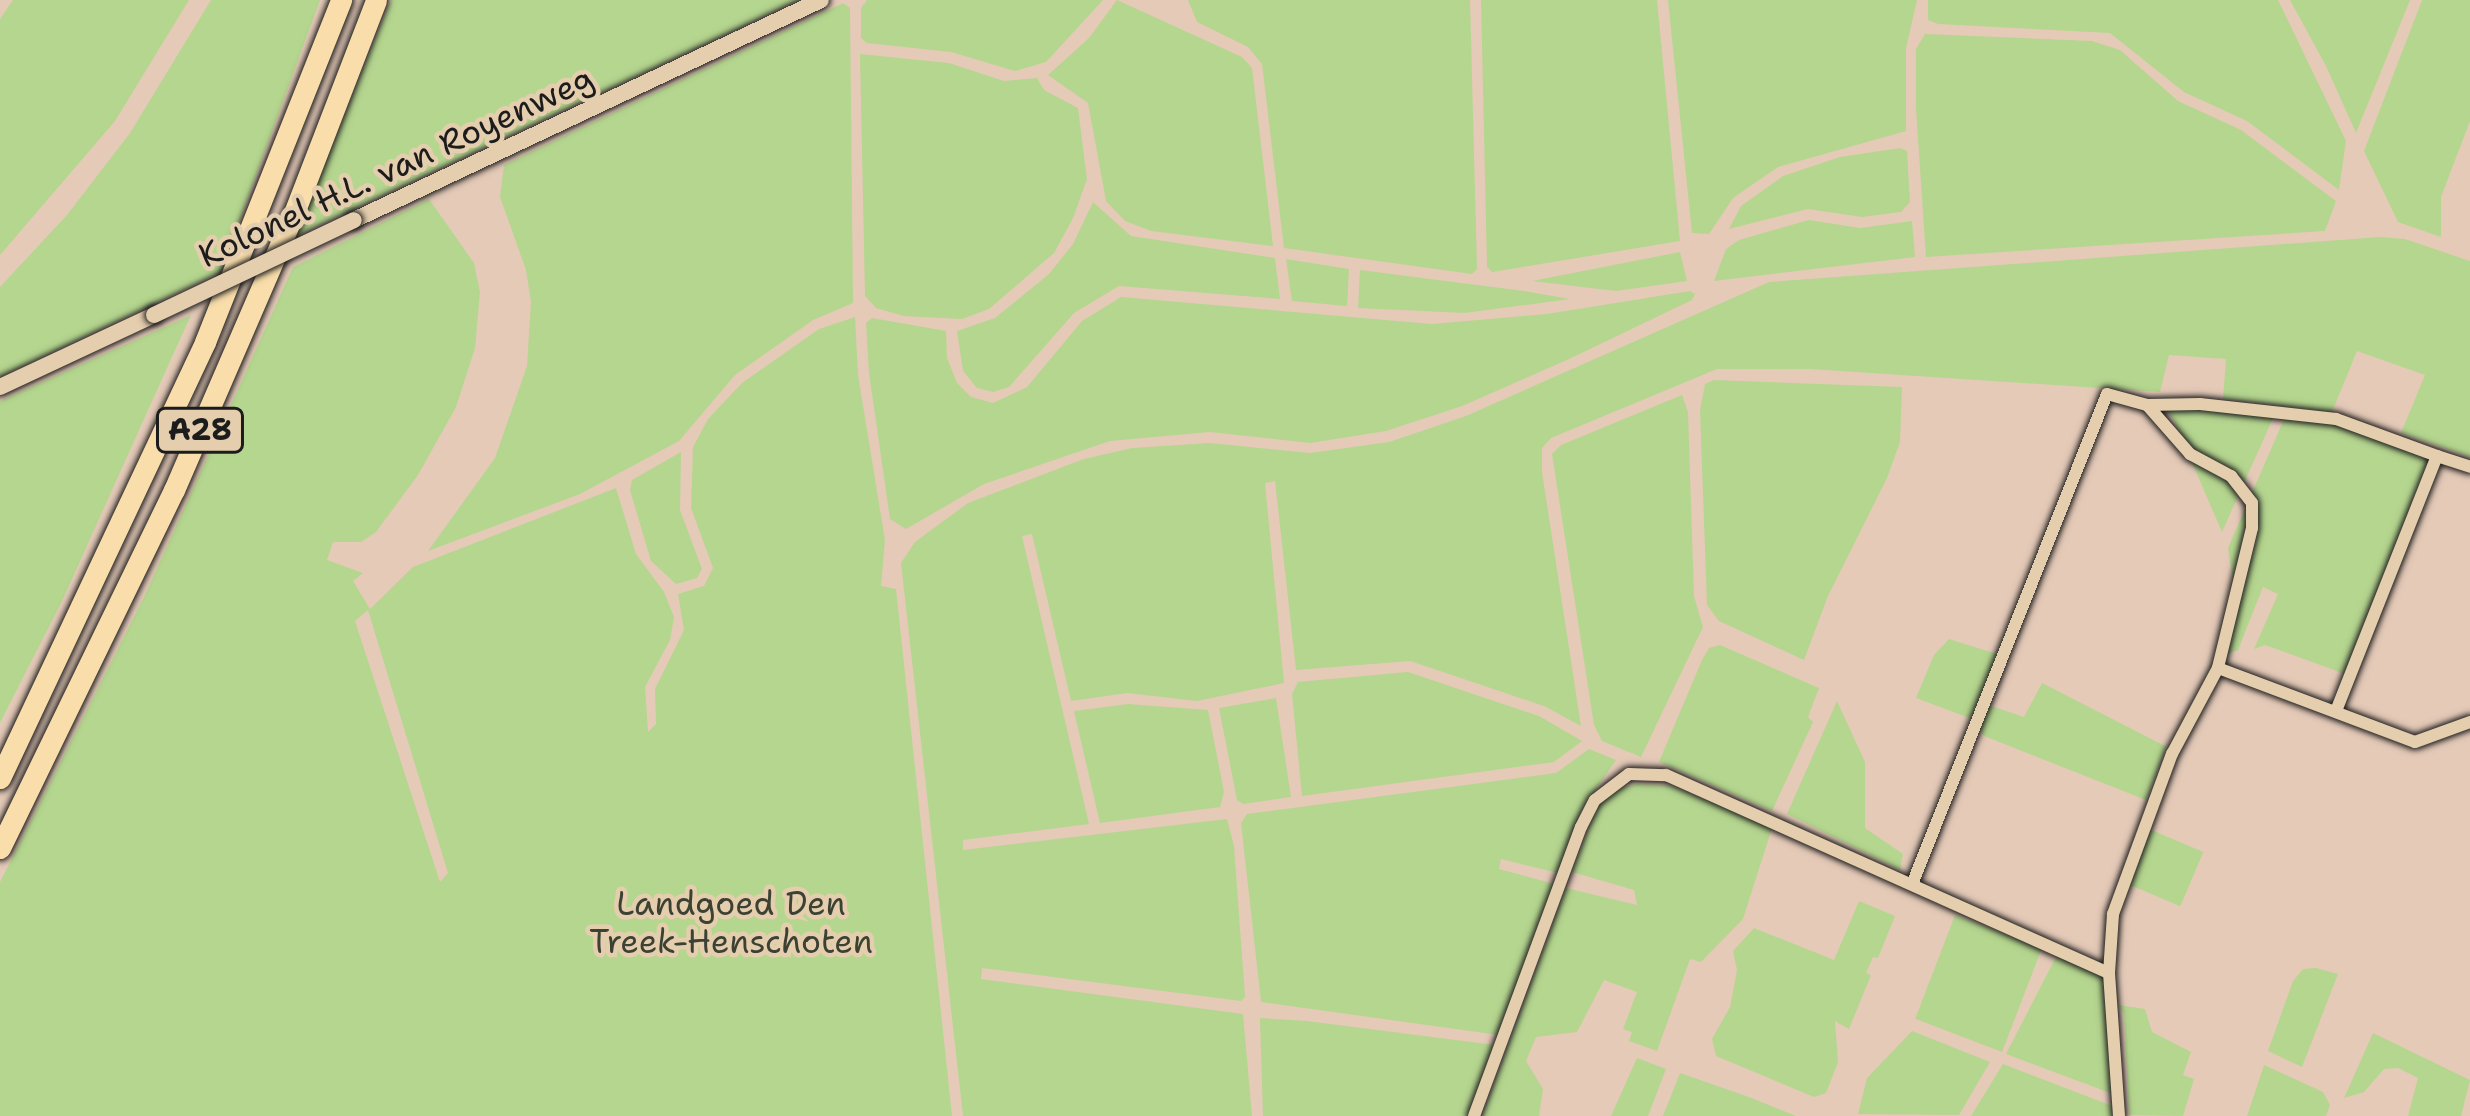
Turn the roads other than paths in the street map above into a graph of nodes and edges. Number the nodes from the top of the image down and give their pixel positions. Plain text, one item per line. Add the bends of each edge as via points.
1 (341, 0) edge
2 (376, 0) edge
3 (820, 1) edge
4 (0, 387) edge
5 (2147, 405) junction
6 (2437, 456) junction
7 (2470, 467) edge
8 (2218, 668) junction
9 (2336, 711) junction
10 (2470, 722) edge
11 (0, 778) edge
12 (0, 848) edge
13 (1913, 882) junction
14 (2109, 973) junction
15 (1474, 1116) edge
16 (2119, 1116) edge

1 - 11 highway, A28 via 206,341
2 - 12 highway, A28 via 174,490
3 - 4 street, Kolonel H.L. van Royenweg, bridge
5 - 6 street via 2336,419
5 - 8 street via 2190,454 2231,476 2252,503
5 - 13 street via 2114,394 2103,399
6 - 7 street
6 - 9 street
8 - 9 street
8 - 14 street via 2172,754 2119,892
9 - 10 street via 2422,743
13 - 14 street
13 - 15 street via 1666,775 1629,774 1595,800 1581,827
14 - 16 street

